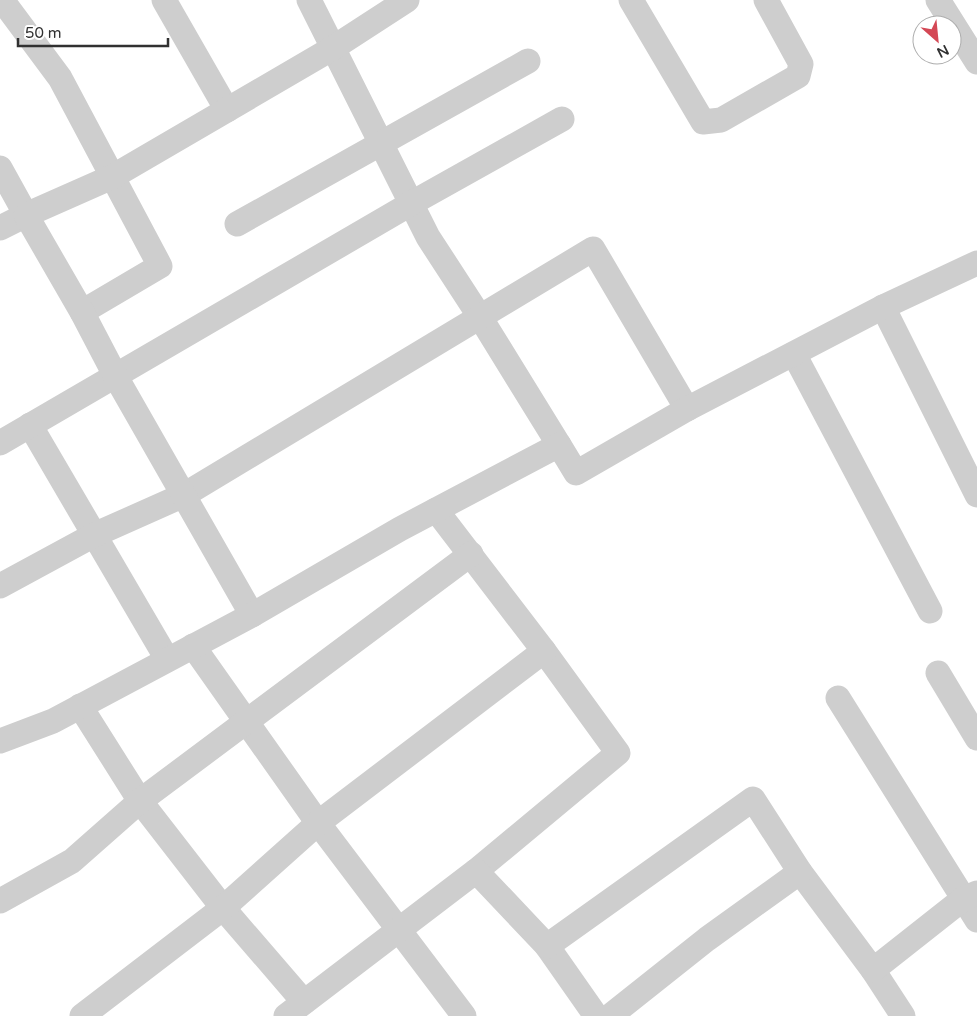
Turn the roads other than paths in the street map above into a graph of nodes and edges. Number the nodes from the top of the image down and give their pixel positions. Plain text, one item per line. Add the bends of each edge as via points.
1 (2, 0) edge
2 (164, 0) edge
3 (309, 0) edge
4 (407, 0) edge
5 (631, 0) edge
6 (766, 0) edge
7 (938, 0) edge
8 (333, 48) junction
9 (528, 61) dead end
10 (977, 62) edge
11 (227, 110) junction
12 (562, 119) dead end
13 (381, 144) junction
14 (0, 168) edge
15 (112, 177) junction
16 (412, 203) junction
17 (26, 215) junction
18 (236, 224) dead end
19 (0, 228) edge
20 (977, 263) edge
21 (883, 307) junction
22 (82, 312) junction
23 (480, 317) junction
24 (794, 354) junction
25 (116, 377) junction
26 (687, 409) junction
27 (30, 425) junction
28 (0, 443) edge
29 (559, 445) junction
30 (184, 495) junction
31 (977, 495) edge
32 (436, 510) junction
33 (94, 535) junction
34 (471, 554) junction
35 (0, 586) edge
36 (930, 611) dead end
37 (252, 615) junction
38 (193, 646) junction
39 (544, 651) junction
40 (167, 659) junction
41 (938, 673) dead end
42 (838, 698) dead end
43 (80, 706) junction
44 (246, 722) junction
45 (977, 738) edge
46 (0, 741) edge
47 (140, 801) junction
48 (318, 823) junction
49 (476, 871) junction
50 (800, 872) junction
51 (970, 896) edge
52 (0, 901) edge
53 (223, 908) junction
54 (977, 920) edge
55 (399, 929) junction
56 (546, 946) junction
57 (873, 970) junction
58 (295, 1009) edge
59 (82, 1016) edge
60 (464, 1016) edge
61 (596, 1016) edge
62 (610, 1016) edge
63 (903, 1016) edge

1 - 15 street via 60,78
2 - 11 street
3 - 8 street
4 - 8 street
5 - 6 street via 703,122 721,120 798,76 801,64
7 - 10 street
8 - 11 street
8 - 13 street
9 - 13 street
11 - 15 street
12 - 16 street
13 - 16 street
13 - 18 street
14 - 17 street
15 - 17 street
15 - 22 street via 160,266
16 - 23 street via 428,237
16 - 25 street
17 - 19 street
17 - 22 street
20 - 21 street
21 - 24 street
21 - 31 street
22 - 25 street
23 - 26 street via 593,249
23 - 29 street
23 - 30 street
24 - 26 street
24 - 36 street
25 - 27 street
25 - 30 street
26 - 29 street via 576,473
27 - 28 street
27 - 33 street
29 - 32 street
30 - 33 street
30 - 37 street
32 - 34 street
32 - 37 street
33 - 35 street
33 - 40 street
34 - 39 street
34 - 44 street
37 - 38 street
38 - 40 street
38 - 44 street
39 - 48 street
39 - 49 street via 618,753
40 - 43 street
41 - 45 street
42 - 51 street
43 - 46 street via 53,721
43 - 47 street
44 - 47 street
44 - 48 street
47 - 52 street via 72,861
47 - 53 street
48 - 53 street
48 - 55 street
49 - 55 street
49 - 56 street
50 - 56 street via 753,799
50 - 57 street
50 - 62 street
51 - 54 street
51 - 57 street
53 - 58 street
53 - 59 street
55 - 58 street
55 - 60 street
56 - 61 street
57 - 63 street

